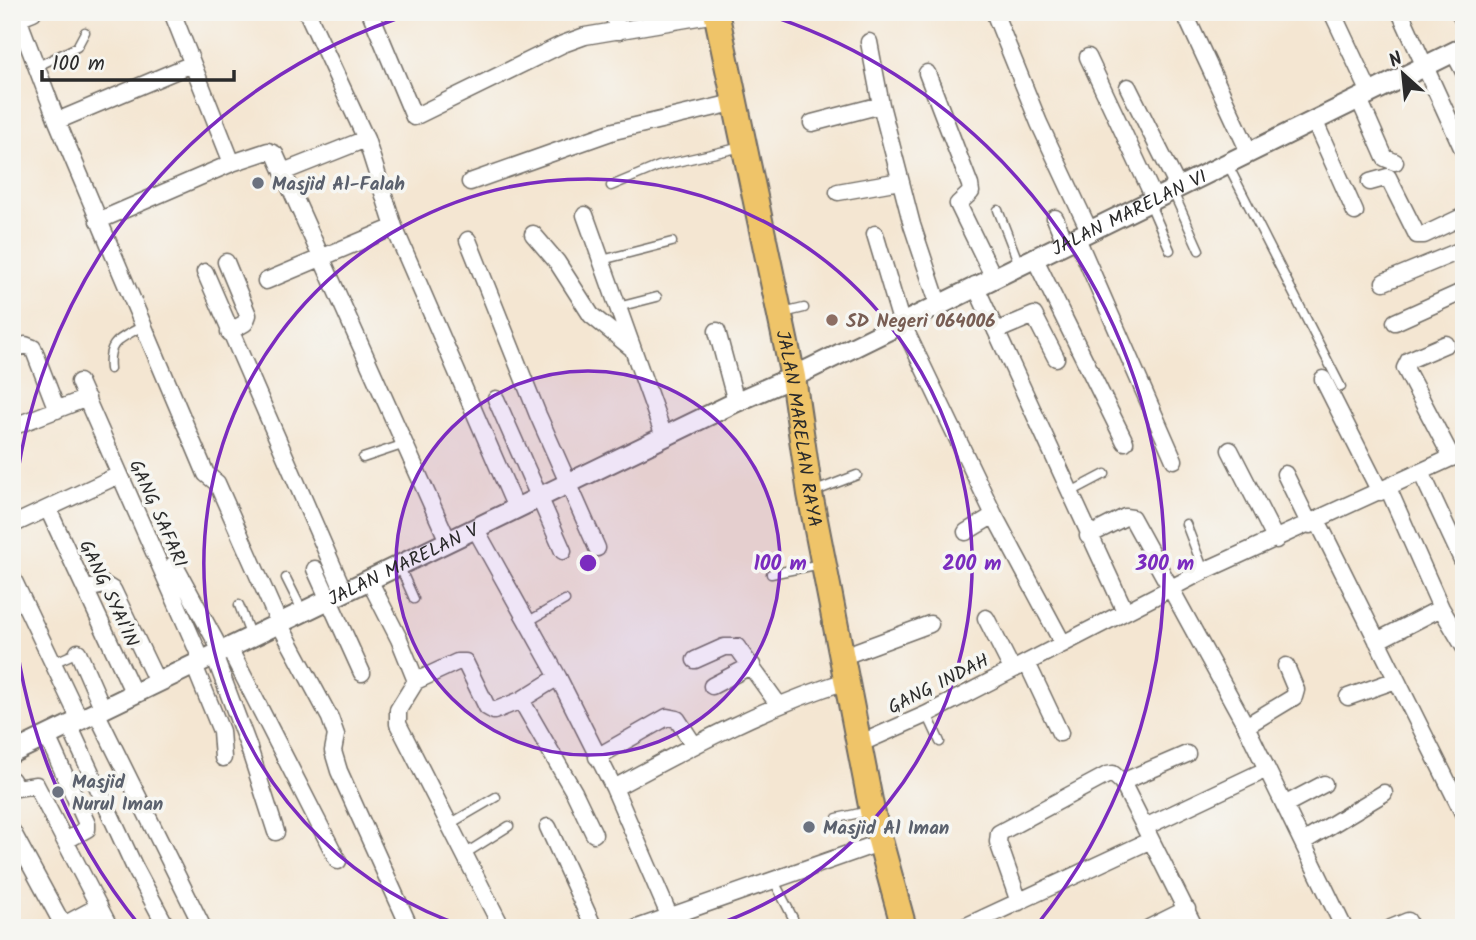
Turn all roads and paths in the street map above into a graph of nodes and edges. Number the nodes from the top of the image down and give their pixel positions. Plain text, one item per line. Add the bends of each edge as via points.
1 (33, 12) edge
2 (172, 12) edge
3 (307, 12) edge
4 (370, 12) edge
5 (612, 12) edge
6 (994, 12) edge
7 (1184, 12) edge
8 (1332, 12) edge
9 (1400, 12) edge
10 (1459, 12) edge
11 (716, 13) edge
12 (1464, 22) edge
13 (619, 31) junction
14 (85, 32) dead end
15 (869, 42) dead end
16 (1459, 50) edge
17 (1088, 57) dead end
18 (192, 64) junction
19 (36, 67) junction
20 (1424, 67) junction
21 (1464, 72) edge
22 (927, 73) dead end
23 (1128, 87) dead end
24 (1364, 96) junction
25 (733, 103) junction
26 (881, 105) junction
27 (1314, 120) junction
28 (57, 121) junction
29 (812, 123) dead end
30 (366, 139) junction
31 (742, 147) junction
32 (1249, 152) junction
33 (1464, 152) edge
34 (1395, 162) dead end
35 (232, 163) junction
36 (1221, 165) junction
37 (282, 172) junction
38 (900, 181) junction
39 (470, 182) dead end
40 (1370, 182) dead end
41 (611, 186) dead end
42 (838, 191) dead end
43 (1163, 194) junction
44 (998, 210) dead end
45 (1355, 212) dead end
46 (586, 215) dead end
47 (1464, 216) edge
48 (1055, 218) dead end
49 (98, 221) junction
50 (394, 227) junction
51 (533, 234) dead end
52 (875, 234) dead end
53 (1077, 236) junction
54 (468, 240) dead end
55 (672, 242) dead end
56 (1464, 249) edge
57 (1170, 250) dead end
58 (1199, 250) dead end
59 (321, 259) junction
60 (602, 260) junction
61 (1026, 260) junction
62 (226, 262) dead end
63 (205, 272) dead end
64 (993, 276) junction
65 (266, 281) dead end
66 (1384, 282) dead end
67 (975, 285) junction
68 (1464, 291) edge
69 (657, 297) dead end
70 (938, 303) junction
71 (618, 307) junction
72 (901, 321) junction
73 (1395, 322) dead end
74 (145, 325) junction
75 (717, 331) dead end
76 (996, 331) junction
77 (229, 332) junction
78 (1446, 344) dead end
79 (633, 349) junction
80 (12, 350) edge
81 (1056, 358) dead end
82 (110, 369) dead end
83 (793, 377) junction
84 (1323, 379) dead end
85 (79, 382) dead end
86 (1341, 387) dead end
87 (87, 398) junction
88 (496, 399) dead end
89 (736, 401) junction
90 (57, 410) junction
91 (12, 426) edge
92 (664, 436) junction
93 (1125, 442) dead end
94 (405, 444) junction
95 (1230, 450) dead end
96 (1458, 455) edge
97 (363, 458) dead end
98 (1174, 460) dead end
99 (1105, 474) dead end
100 (1285, 474) dead end
101 (120, 475) junction
102 (857, 475) dead end
103 (1413, 476) junction
104 (570, 482) junction
105 (1384, 490) junction
106 (1069, 493) junction
107 (810, 494) junction
108 (541, 496) junction
109 (48, 509) junction
110 (516, 509) junction
111 (994, 515) junction
112 (1314, 523) junction
113 (1186, 524) dead end
114 (12, 525) edge
115 (475, 528) junction
116 (965, 532) dead end
117 (1088, 536) junction
118 (1276, 540) junction
119 (448, 541) junction
120 (597, 548) dead end
121 (563, 551) dead end
122 (824, 563) junction
123 (174, 564) dead end
124 (399, 565) junction
125 (1464, 565) edge
126 (314, 569) dead end
127 (1204, 571) junction
128 (771, 574) dead end
129 (12, 577) edge
130 (286, 579) dead end
131 (369, 580) junction
132 (86, 589) junction
133 (1170, 590) junction
134 (336, 595) junction
135 (414, 599) dead end
136 (565, 600) dead end
137 (240, 605) dead end
138 (1441, 608) junction
139 (1125, 611) junction
140 (303, 612) junction
141 (986, 618) dead end
142 (529, 621) junction
143 (279, 623) junction
144 (930, 624) dead end
145 (251, 637) junction
146 (1377, 641) junction
147 (1063, 644) junction
148 (1464, 646) edge
149 (78, 652) joint
150 (212, 656) junction
151 (695, 660) dead end
152 (53, 663) junction
153 (1024, 664) junction
154 (752, 665) junction
155 (1286, 666) dead end
156 (843, 669) junction
157 (362, 673) dead end
158 (558, 677) junction
159 (1396, 680) junction
160 (416, 681) junction
161 (157, 682) junction
162 (712, 686) dead end
163 (134, 694) junction
164 (1348, 697) dead end
165 (521, 700) junction
166 (778, 704) junction
167 (927, 714) junction
168 (87, 717) junction
169 (1247, 726) junction
170 (1060, 733) dead end
171 (47, 736) junction
172 (940, 742) dead end
173 (859, 744) junction
174 (694, 745) junction
175 (12, 753) edge
176 (1187, 754) dead end
177 (597, 757) junction
178 (223, 758) dead end
179 (1257, 774) dead end
180 (12, 780) edge
181 (1122, 782) junction
182 (1324, 784) dead end
183 (614, 788) junction
184 (1384, 793) dead end
185 (496, 797) dead end
186 (1286, 804) junction
187 (872, 811) junction
188 (1464, 815) edge
189 (838, 817) dead end
190 (448, 825) junction
191 (509, 826) dead end
192 (548, 827) dead end
193 (12, 831) edge
194 (276, 832) dead end
195 (1148, 833) junction
196 (594, 834) dead end
197 (66, 840) junction
198 (1303, 842) junction
199 (878, 843) junction
200 (463, 855) junction
201 (338, 861) dead end
202 (773, 879) junction
203 (1019, 902) junction
204 (99, 906) junction
205 (1186, 909) junction
206 (668, 915) junction
207 (793, 918) dead end
208 (1408, 920) dead end
209 (60, 927) edge
210 (110, 928) edge
211 (167, 928) edge
212 (203, 928) edge
213 (410, 928) edge
214 (502, 928) edge
215 (594, 928) edge
216 (637, 928) edge
217 (904, 928) edge
218 (962, 928) edge
219 (1149, 928) edge
220 (1195, 928) edge
221 (1344, 928) edge
222 (1391, 928) edge

1 - 19 street via 19,18
2 - 18 street
3 - 30 street
4 - 13 street via 414,117 563,44
5 - 13 street
6 - 53 street via 1039,123
7 - 32 street
8 - 24 street
9 - 20 street
10 - 12 street
11 - 13 street
11 - 25 main road, JALAN MARELAN RAYA
14 - 19 lane via 77,47
15 - 26 street
16 - 20 street, JALAN MARELAN VI
16 - 21 street
17 - 43 street
18 - 28 street
18 - 35 street
19 - 28 street
20 - 24 street, JALAN MARELAN VI
20 - 33 street
22 - 64 street via 970,185 971,192 958,204
23 - 43 street
24 - 27 street, JALAN MARELAN VI
24 - 34 street via 1385,158
25 - 31 main road, JALAN MARELAN RAYA
25 - 39 street via 614,131
26 - 29 street
26 - 38 street
27 - 32 street, JALAN MARELAN VI
27 - 45 street
28 - 49 street
30 - 37 street
30 - 50 street
31 - 41 lane via 659,166
31 - 83 main road, JALAN MARELAN RAYA via 792,311
32 - 36 street, JALAN MARELAN VI
35 - 37 street via 268,151 275,154
35 - 49 street
36 - 43 street, JALAN MARELAN VI
36 - 86 lane
37 - 59 street
38 - 42 street
38 - 70 street
40 - 47 street via 1388,177 1417,235
43 - 53 street, JALAN MARELAN VI
43 - 57 lane
43 - 58 lane
44 - 61 lane
46 - 60 street
48 - 53 street
49 - 74 street
50 - 59 street
50 - 110 street
51 - 79 street via 591,314
52 - 72 street
53 - 61 street, JALAN MARELAN VI
53 - 98 street
54 - 104 street
55 - 60 lane
56 - 66 street
59 - 65 street
59 - 94 street
60 - 71 street
61 - 64 street, JALAN MARELAN VI
61 - 93 street
62 - 77 street via 248,314 245,323
63 - 77 street
64 - 67 street, JALAN MARELAN VI
67 - 70 street, JALAN MARELAN VI
67 - 76 street
68 - 73 street
69 - 71 lane
70 - 72 street, JALAN MARELAN VI
71 - 79 street
72 - 83 street, JALAN MARELAN VI
72 - 111 street
74 - 82 lane via 112,345
74 - 143 street via 206,474 217,482
75 - 89 street
76 - 81 street via 1034,315
76 - 106 street
77 - 134 street
78 - 96 street via 1409,360 1405,368
79 - 92 street
80 - 90 street via 25,345 33,348
83 - 89 street, JALAN MARELAN V
83 - 107 main road, JALAN MARELAN RAYA
84 - 105 street
85 - 87 street, GANG SAFARI
87 - 90 street
87 - 101 street, GANG SAFARI
88 - 108 street
89 - 92 street, JALAN MARELAN V
90 - 91 street
92 - 104 street, JALAN MARELAN V
94 - 97 lane
94 - 119 street
95 - 118 street
96 - 103 street, GANG INDAH
99 - 106 lane
100 - 112 street
101 - 109 street
101 - 150 street, GANG SAFARI
102 - 107 lane
103 - 105 street, GANG INDAH
103 - 125 street
104 - 108 street, JALAN MARELAN V
104 - 120 street
105 - 112 street, GANG INDAH
105 - 138 street
106 - 117 street
107 - 122 main road, JALAN MARELAN RAYA
108 - 110 street, JALAN MARELAN V
108 - 121 street
109 - 114 street
109 - 132 street, GANG SYAI'IN
110 - 115 street, JALAN MARELAN V
111 - 116 street
111 - 147 street
112 - 118 street, GANG INDAH
112 - 146 street
113 - 127 lane
115 - 119 street, JALAN MARELAN V
115 - 142 street
117 - 133 street via 1129,516
117 - 139 street
118 - 127 street, GANG INDAH
119 - 124 street, JALAN MARELAN V
122 - 128 lane
122 - 156 main road, JALAN MARELAN RAYA
123 - 150 street
124 - 131 street, JALAN MARELAN V
124 - 135 lane
126 - 134 street
127 - 133 street, GANG INDAH
129 - 152 street
130 - 140 lane
131 - 134 street, JALAN MARELAN V
131 - 160 street
132 - 161 street via 101,584 113,590
132 - 163 street, GANG SYAI'IN
133 - 139 street, GANG INDAH
133 - 169 street
134 - 140 street, JALAN MARELAN V
134 - 157 street
136 - 142 lane
137 - 145 lane
138 - 146 street
138 - 148 street
139 - 147 street, GANG INDAH
140 - 143 street, JALAN MARELAN V
141 - 153 street
142 - 158 street
143 - 145 street, JALAN MARELAN V
143 - 213 street via 336,731 333,751 339,772
144 - 156 street
145 - 150 street, JALAN MARELAN V
146 - 159 street
147 - 153 street, GANG INDAH
149 - 152 lane
149 - 168 street
150 - 161 street, JALAN MARELAN V
150 - 178 street
150 - 194 street
150 - 201 street
151 - 154 street via 731,645
152 - 168 street
153 - 167 street, GANG INDAH
153 - 170 street
154 - 162 street
154 - 166 street
155 - 169 street via 1296,690 1294,697
156 - 166 street
156 - 173 main road, JALAN MARELAN RAYA
158 - 165 street
158 - 177 street
159 - 164 street
159 - 188 street
160 - 165 street via 462,661 470,668 488,709 500,710
160 - 190 street via 398,710 398,724
161 - 163 street, JALAN MARELAN V
163 - 168 street, JALAN MARELAN V
165 - 196 street
166 - 174 street
167 - 172 lane
167 - 173 street, GANG INDAH
168 - 171 street, JALAN MARELAN V
168 - 211 street via 134,866
168 - 212 street
169 - 186 street
171 - 175 street, JALAN MARELAN V
171 - 197 street via 87,824 87,829
173 - 187 main road, JALAN MARELAN RAYA
174 - 177 street via 677,719 667,717
174 - 183 street
176 - 181 street
177 - 183 street
179 - 195 street
180 - 197 street via 16,788 36,785
181 - 195 street
181 - 203 street via 1114,774 1107,775 1001,830 998,842
182 - 186 street
183 - 206 street
184 - 198 street
185 - 190 lane
186 - 198 street
187 - 189 lane
187 - 199 main road, JALAN MARELAN RAYA
190 - 200 street
191 - 200 lane
192 - 215 street
193 - 209 street
195 - 203 street
195 - 205 street
197 - 204 street
198 - 221 street
199 - 202 street
199 - 217 main road, JALAN MARELAN RAYA
200 - 214 street
202 - 206 street
202 - 207 lane
203 - 218 street
204 - 209 street
204 - 210 street
205 - 219 street
205 - 220 street
206 - 216 street
208 - 222 street

